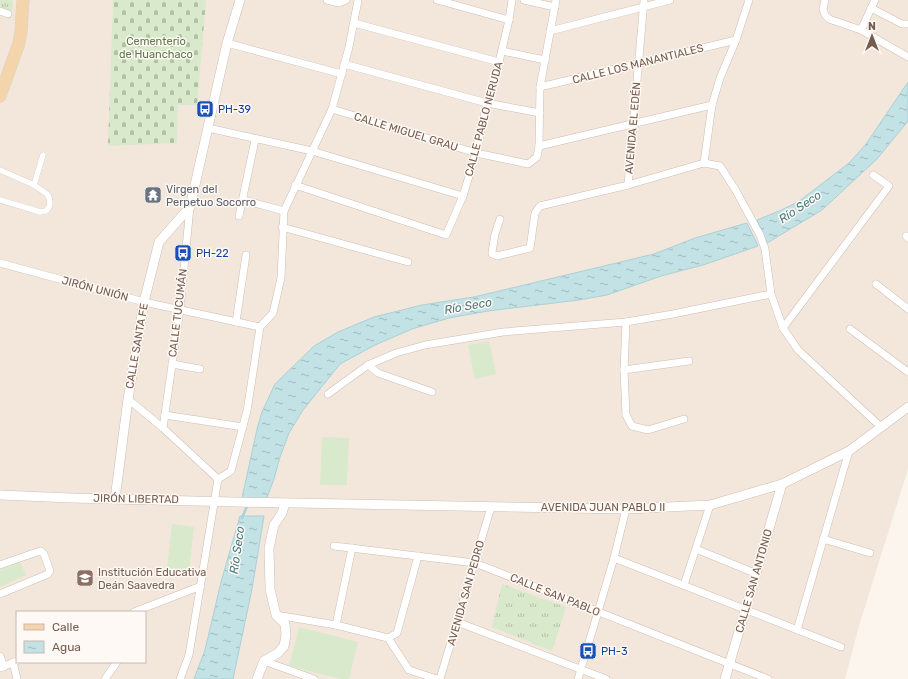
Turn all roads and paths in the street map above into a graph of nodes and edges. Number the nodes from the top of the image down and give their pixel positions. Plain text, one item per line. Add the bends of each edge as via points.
1 (18, 0) edge
2 (240, 0) edge
3 (327, 0) edge
4 (346, 0) edge
5 (358, 0) edge
6 (437, 0) edge
7 (512, 0) edge
8 (524, 0) edge
9 (670, 0) edge
10 (749, 0) edge
11 (825, 0) edge
12 (875, 0) edge
13 (644, 3) edge
14 (556, 4) edge
15 (23, 6) edge
16 (871, 8) junction
17 (0, 11) edge
18 (8, 14) dead end
19 (509, 20) junction
20 (354, 23) junction
21 (908, 24) edge
22 (860, 30) junction
23 (550, 32) junction
24 (736, 40) junction
25 (227, 43) junction
26 (502, 51) junction
27 (908, 57) edge
28 (545, 60) junction
29 (499, 62) junction
30 (344, 64) junction
31 (639, 64) junction
32 (342, 74) junction
33 (3, 76) edge
34 (540, 87) junction
35 (0, 96) edge
36 (487, 103) junction
37 (712, 105) junction
38 (332, 109) junction
39 (540, 114) junction
40 (634, 123) junction
41 (208, 128) junction
42 (255, 140) junction
43 (539, 146) junction
44 (312, 151) junction
45 (476, 153) junction
46 (43, 155) dead end
47 (704, 163) junction
48 (0, 170) edge
49 (873, 175) dead end
50 (34, 185) junction
51 (296, 185) junction
52 (628, 185) junction
53 (463, 196) junction
54 (0, 200) edge
55 (243, 200) junction
56 (190, 207) junction
57 (284, 211) junction
58 (239, 216) dead end
59 (500, 219) dead end
60 (282, 228) junction
61 (246, 255) dead end
62 (408, 262) dead end
63 (0, 263) edge
64 (876, 284) dead end
65 (771, 294) junction
66 (144, 302) junction
67 (180, 309) junction
68 (908, 309) edge
69 (236, 322) junction
70 (626, 322) junction
71 (260, 327) junction
72 (783, 328) junction
73 (850, 329) dead end
74 (688, 362) dead end
75 (172, 364) junction
76 (368, 365) junction
77 (200, 369) dead end
78 (624, 370) junction
79 (908, 372) edge
80 (432, 392) dead end
81 (328, 394) dead end
82 (128, 398) junction
83 (908, 407) edge
84 (165, 415) junction
85 (684, 419) dead end
86 (243, 427) junction
87 (163, 428) junction
88 (881, 428) junction
89 (849, 451) junction
90 (218, 480) junction
91 (782, 484) junction
92 (0, 494) edge
93 (115, 499) junction
94 (215, 501) junction
95 (273, 502) joint
96 (285, 503) junction
97 (710, 505) junction
98 (491, 507) junction
99 (626, 509) junction
100 (824, 539) junction
101 (334, 546) dead end
102 (352, 548) junction
103 (696, 549) junction
104 (870, 552) dead end
105 (418, 556) junction
106 (614, 558) junction
107 (474, 563) junction
108 (0, 565) edge
109 (757, 574) junction
110 (684, 585) junction
111 (200, 586) junction
112 (0, 594) edge
113 (746, 610) junction
114 (137, 611) edge
115 (598, 612) junction
116 (276, 615) junction
117 (457, 622) junction
118 (336, 625) junction
119 (797, 630) junction
120 (388, 638) junction
121 (842, 647) dead end
122 (0, 656) edge
123 (264, 661) junction
124 (15, 662) edge
125 (116, 663) edge
126 (730, 664) junction
127 (2, 667) edge
128 (581, 669) junction
129 (17, 679) edge
130 (105, 679) edge
131 (180, 679) edge
132 (257, 679) edge
133 (314, 679) edge
134 (437, 679) edge
135 (440, 679) edge
136 (578, 679) edge
137 (606, 679) edge
138 (726, 679) edge
139 (768, 679) edge

1 - 15 street
2 - 25 street, CALLE TUCUMÁN
3 - 4 street via 338,3
5 - 20 street
6 - 19 street
7 - 19 street, CALLE PABLO NERUDA
8 - 14 street
9 - 13 street
10 - 24 street
11 - 22 street via 823,9 829,19
12 - 16 street
13 - 23 street
13 - 31 street, AVENIDA EL EDÉN
14 - 23 street
15 - 33 main road via 19,43
16 - 21 street via 902,24
16 - 22 street
17 - 18 street
19 - 26 street, CALLE PABLO NERUDA
20 - 29 street
20 - 30 street
22 - 27 street
23 - 28 street
24 - 31 street, CALLE LOS MANANTIALES
24 - 37 street
25 - 32 street
25 - 41 street, CALLE TUCUMÁN
26 - 28 street
26 - 29 street, CALLE PABLO NERUDA
28 - 34 street
29 - 36 street, CALLE PABLO NERUDA
30 - 32 street
30 - 36 street
31 - 34 street, CALLE LOS MANANTIALES
31 - 40 street, AVENIDA EL EDÉN
32 - 38 street
33 - 35 main road
34 - 39 street
36 - 39 street
36 - 45 street, CALLE PABLO NERUDA
37 - 40 street
37 - 47 street
38 - 44 street
38 - 45 street, CALLE MIGUEL GRAU
39 - 43 street
40 - 43 street
40 - 52 street, AVENIDA EL EDÉN
41 - 42 street
41 - 56 street, CALLE TUCUMÁN
42 - 44 street
42 - 55 street
43 - 45 street, CALLE MIGUEL GRAU via 537,157 528,164
44 - 51 street
44 - 53 street
45 - 53 street, CALLE PABLO NERUDA
46 - 50 street
47 - 52 street
47 - 65 street via 720,166 760,235 765,249
48 - 50 street
49 - 72 street via 889,186
50 - 54 street via 49,196 50,205 46,211 40,212
51 - 53 street, CALLE PABLO NERUDA via 446,235
51 - 57 street
52 - 59 street via 540,206 535,213 530,248 497,256 492,252
55 - 57 street
55 - 58 street
56 - 66 street, CALLE SANTA FE via 159,242
56 - 67 street, CALLE TUCUMÁN
57 - 60 street
60 - 62 street
60 - 71 street via 282,268 274,313
61 - 69 street
63 - 66 street, JIRÓN UNIÓN
64 - 68 street
65 - 70 street
65 - 72 street
66 - 67 street, JIRÓN UNIÓN
66 - 82 street, CALLE SANTA FE
67 - 69 street, JIRÓN UNIÓN
67 - 75 street, CALLE TUCUMÁN
69 - 71 street, JIRÓN UNIÓN
70 - 76 street via 503,332 424,345
70 - 78 street
71 - 86 street
72 - 88 street via 798,350
73 - 79 street
74 - 78 street
75 - 77 street
75 - 84 street, CALLE TUCUMÁN
76 - 80 street via 378,373
76 - 81 street
78 - 85 street via 626,415 632,426 648,430
82 - 87 street
82 - 93 street, CALLE SANTA FE
83 - 88 street, AVENIDA JUAN PABLO II
84 - 86 street
84 - 87 street, CALLE TUCUMÁN
86 - 90 street via 231,471
87 - 90 street
88 - 89 street, AVENIDA JUAN PABLO II
89 - 91 street, AVENIDA JUAN PABLO II
89 - 100 street
90 - 94 street
91 - 97 street, AVENIDA JUAN PABLO II
91 - 109 street, CALLE SAN ANTONIO
92 - 93 street, JIRÓN LIBERTAD
93 - 94 street, JIRÓN LIBERTAD
94 - 95 street, JIRÓN LIBERTAD
94 - 111 street
95 - 96 street, AVENIDA JUAN PABLO II
96 - 98 street, AVENIDA JUAN PABLO II
96 - 116 street via 274,525 269,548 270,589
97 - 99 street, AVENIDA JUAN PABLO II
97 - 103 street
98 - 99 street, AVENIDA JUAN PABLO II
98 - 107 street, AVENIDA SAN PEDRO
99 - 106 street
100 - 104 street
100 - 119 street
101 - 102 street, CALLE SAN PABLO
102 - 105 street, CALLE SAN PABLO
102 - 118 street
103 - 109 street
103 - 110 street
105 - 107 street, CALLE SAN PABLO
105 - 120 street via 397,633
106 - 110 street
106 - 115 street
107 - 115 street, CALLE SAN PABLO
107 - 117 street, AVENIDA SAN PEDRO
108 - 112 street via 41,552 50,571
109 - 113 street, CALLE SAN ANTONIO
110 - 113 street
111 - 114 street
111 - 131 street via 189,655
113 - 119 street
113 - 126 street, CALLE SAN ANTONIO
115 - 126 street, CALLE SAN PABLO
115 - 128 street
116 - 118 street
116 - 123 street via 285,624 284,646
117 - 128 street
117 - 135 street, AVENIDA SAN PEDRO
118 - 120 street
119 - 121 street
120 - 134 street via 409,670
122 - 127 street
123 - 132 street
123 - 133 street
124 - 127 street
124 - 129 street
125 - 130 street
126 - 138 street, CALLE SAN ANTONIO
126 - 139 street, CALLE SAN PABLO
128 - 136 street
128 - 137 street

